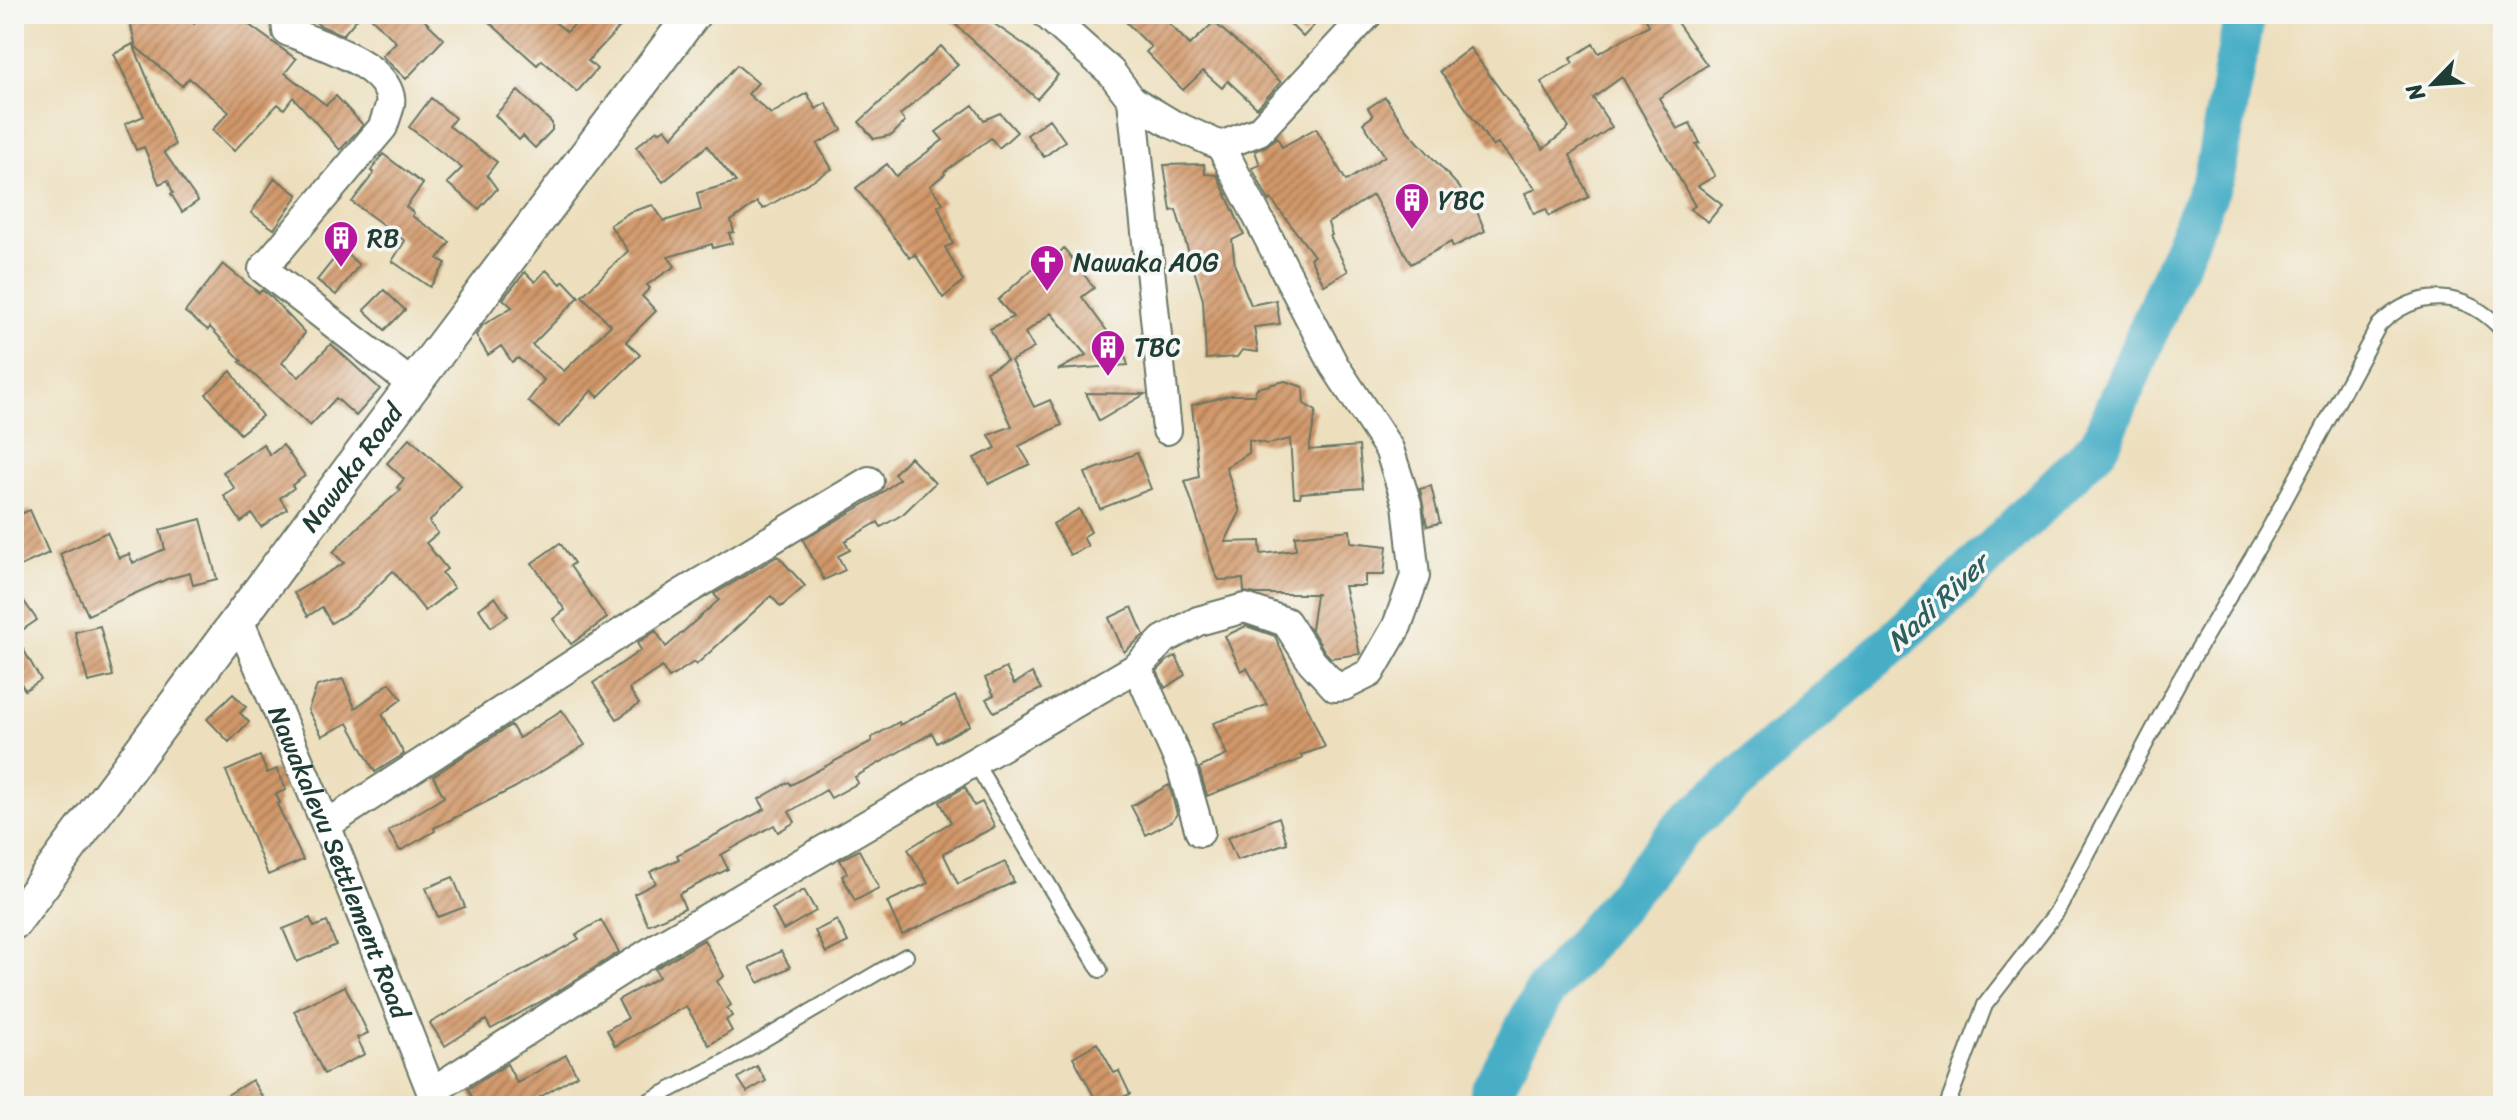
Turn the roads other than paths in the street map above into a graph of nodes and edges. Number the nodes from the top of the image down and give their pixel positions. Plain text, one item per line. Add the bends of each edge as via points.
1 (285, 14) edge
2 (693, 14) edge
3 (1046, 14) edge
4 (1368, 14) edge
5 (1132, 100) junction
6 (1221, 146) junction
7 (2503, 331) edge
8 (413, 385) junction
9 (1167, 430) dead end
10 (869, 481) dead end
11 (239, 620) junction
12 (1137, 667) junction
13 (974, 761) junction
14 (326, 825) junction
15 (1200, 832) dead end
16 (14, 922) edge
17 (906, 956) dead end
18 (1100, 970) dead end
19 (434, 1099) edge
20 (639, 1106) edge
21 (1947, 1106) edge

1 - 8 street via 287,31 353,57 385,82 391,99 383,127 263,269
2 - 8 street, Nawaka Road
3 - 5 street via 1111,72
4 - 6 street via 1259,131
5 - 6 street
5 - 9 street
6 - 12 street via 1334,365 1389,449 1407,504 1415,576 1397,626 1370,673 1344,686 1335,687 1312,662 1286,622 1245,608 1198,621 1163,640
7 - 21 lane via 2470,306 2432,298 2405,304 2379,325 2056,913 1985,1005
8 - 11 street, Nawaka Road
10 - 14 street via 681,594
11 - 14 street, Nawakalevu Settlement Road
11 - 16 street, Nawaka Road
12 - 13 street
12 - 15 street via 1181,766
13 - 18 lane
13 - 19 street via 666,942
14 - 19 street, Nawakalevu Settlement Road
17 - 20 lane

